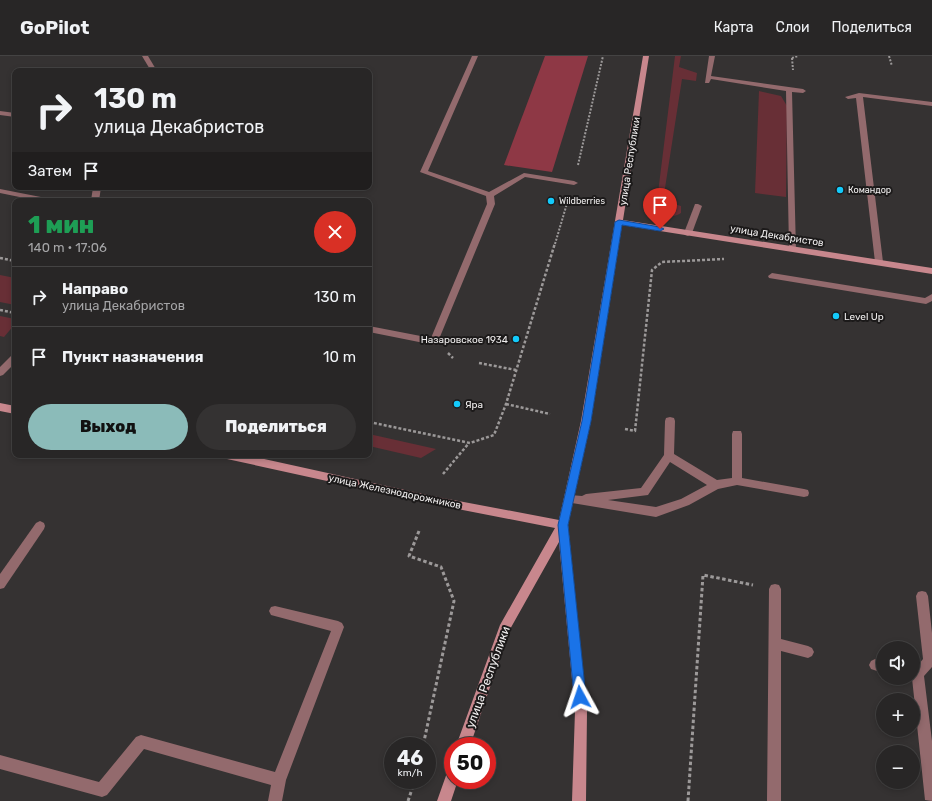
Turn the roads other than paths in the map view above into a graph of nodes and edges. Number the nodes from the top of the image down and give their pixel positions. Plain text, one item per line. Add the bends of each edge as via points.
1 (145, 56) edge
2 (475, 56) edge
3 (646, 56) edge
4 (712, 56) edge
5 (152, 68) edge
6 (789, 90) junction
7 (803, 91) dead end
8 (859, 95) junction
9 (848, 97) dead end
10 (932, 104) edge
11 (0, 113) edge
12 (12, 115) edge
13 (574, 183) road end
14 (0, 191) edge
15 (490, 195) junction
16 (36, 198) edge
17 (698, 206) dead end
18 (619, 222) junction
19 (688, 233) junction
20 (793, 249) junction
21 (879, 262) junction
22 (932, 271) edge
23 (772, 276) dead end
24 (932, 297) edge
25 (372, 330) edge
26 (12, 360) edge
27 (0, 373) edge
28 (0, 407) edge
29 (12, 409) edge
30 (670, 421) dead end
31 (737, 434) dead end
32 (669, 456) junction
33 (241, 458) edge
34 (737, 481) junction
35 (716, 485) junction
36 (804, 492) dead end
37 (570, 499) junction
38 (563, 525) junction
39 (40, 526) dead end
40 (0, 584) edge
41 (775, 589) road end
42 (922, 596) dead end
43 (275, 611) dead end
44 (774, 643) junction
45 (808, 652) dead end
46 (930, 661) edge
47 (920, 670) edge
48 (916, 685) edge
49 (466, 737) edge
50 (0, 762) edge
51 (279, 780) junction
52 (448, 789) edge
53 (932, 800) edge
54 (275, 801) edge
55 (444, 801) edge
56 (579, 801) edge
57 (774, 801) edge

1 - 5 lane
2 - 15 lane via 424,172
3 - 18 main road, улица Республики
4 - 6 lane via 707,80
6 - 7 lane
6 - 20 lane
8 - 9 lane
8 - 10 lane
8 - 21 lane
11 - 12 lane
13 - 15 lane via 524,175
14 - 16 lane
15 - 25 lane via 490,204 434,342
17 - 19 lane
18 - 19 main road, улица Декабристов
18 - 37 main road, улица Республики via 586,421
19 - 20 main road, улица Декабристов
20 - 21 main road, улица Декабристов
21 - 22 main road, улица Декабристов
23 - 24 lane via 926,301
26 - 27 lane
28 - 29 main road
30 - 32 lane
31 - 34 lane
32 - 35 lane
32 - 37 lane via 644,492
33 - 38 main road, улица Железнодорожников via 432,500
34 - 35 lane
34 - 36 lane
35 - 37 lane via 685,502 656,512
37 - 38 main road, улица Республики
38 - 49 main road, улица Республики via 504,629
38 - 56 main road, улица Республики via 581,711
39 - 40 lane
41 - 44 lane
42 - 46 lane
43 - 51 lane via 338,627
44 - 45 lane
44 - 57 lane
46 - 47 lane
48 - 53 lane
50 - 51 lane via 102,790 141,742
51 - 54 lane
52 - 55 main road

